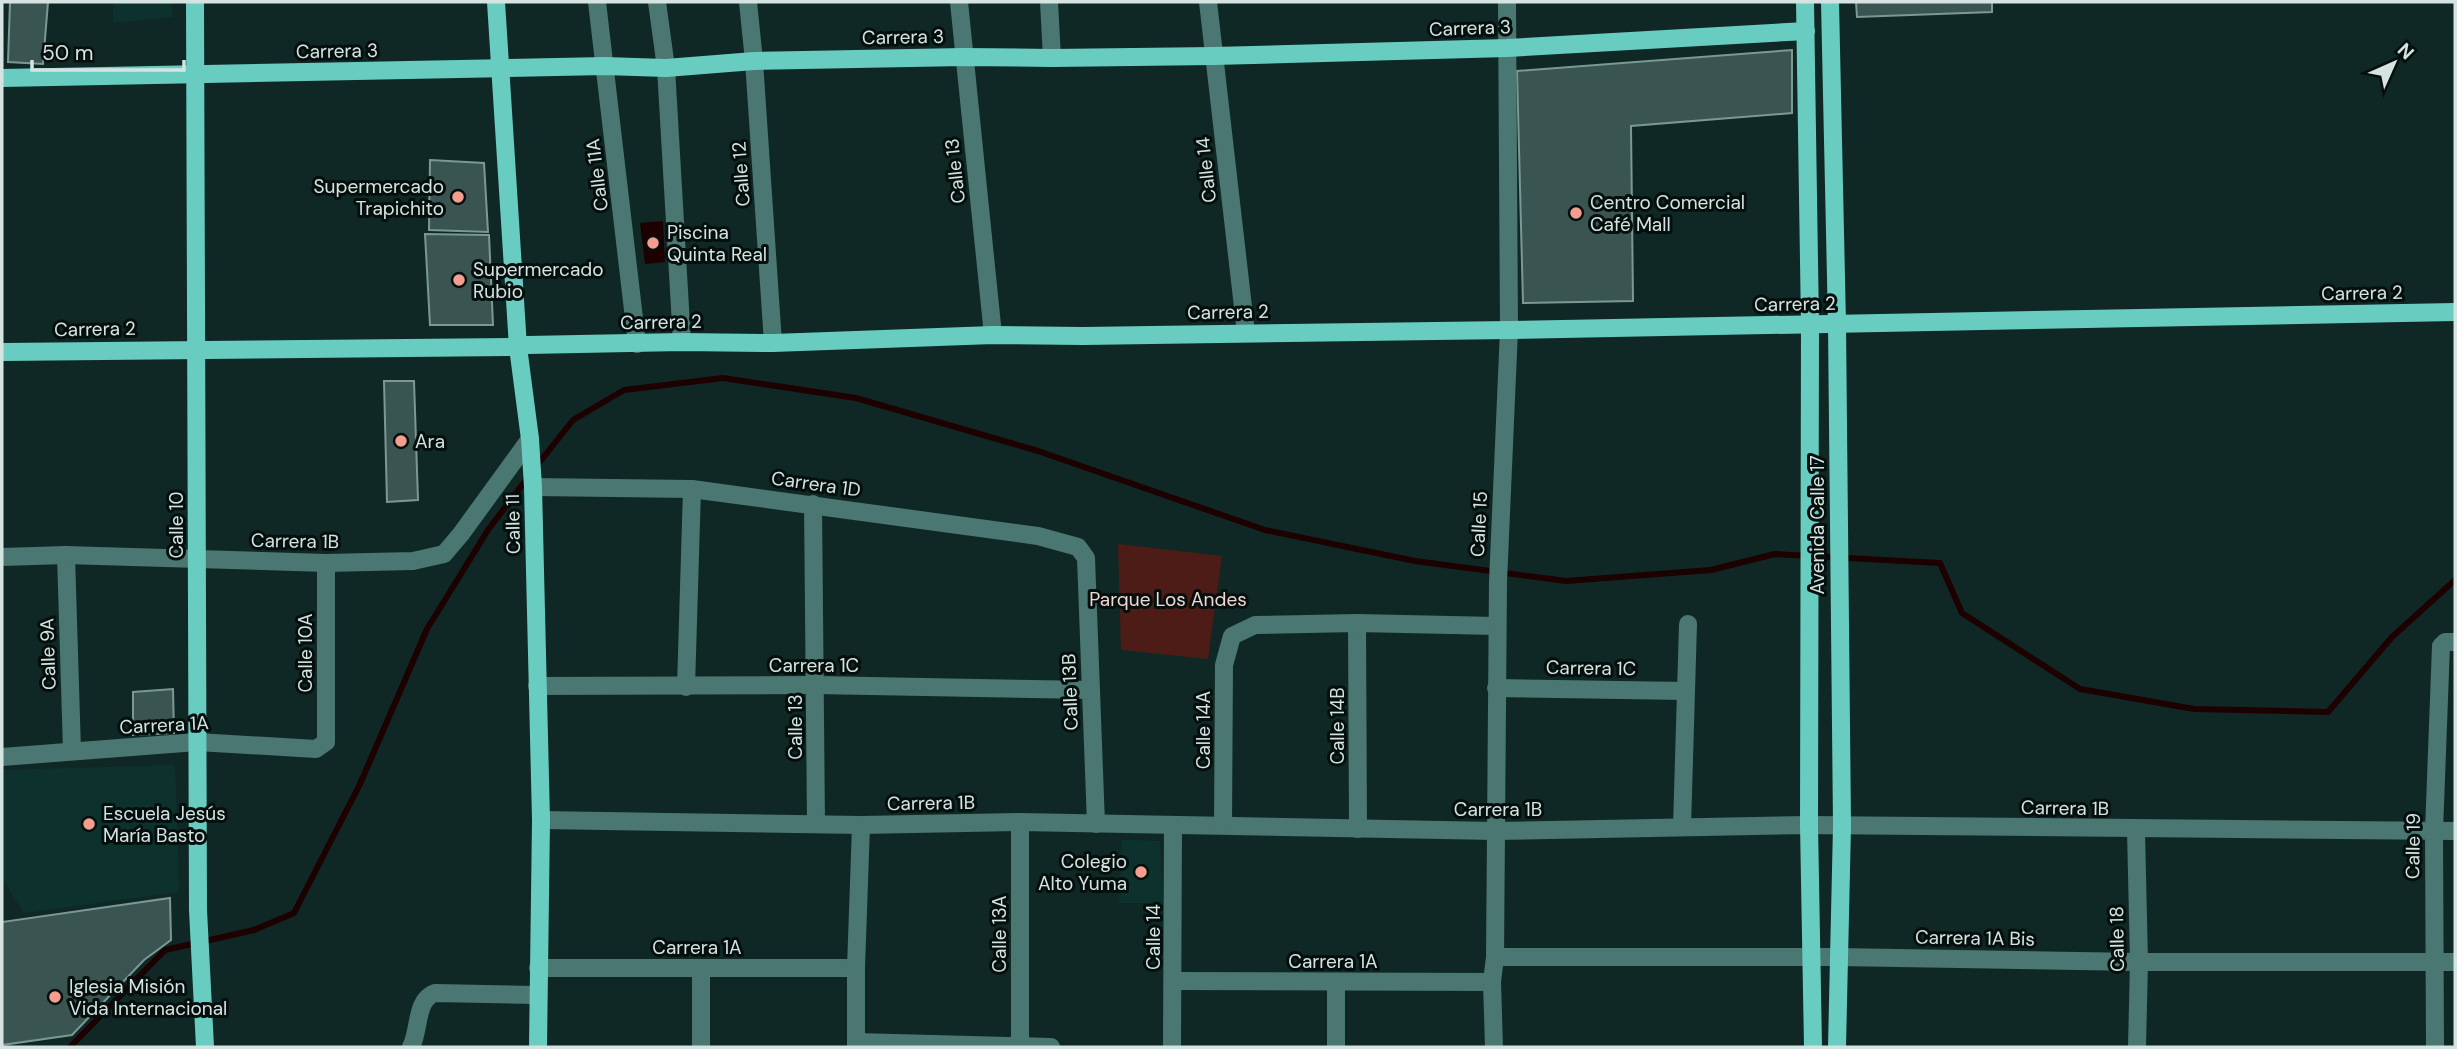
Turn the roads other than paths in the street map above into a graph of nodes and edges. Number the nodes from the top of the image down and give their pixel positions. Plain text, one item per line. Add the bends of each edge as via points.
1 (195, 2) edge
2 (496, 2) edge
3 (597, 2) edge
4 (657, 2) edge
5 (748, 2) edge
6 (959, 2) edge
7 (1049, 2) edge
8 (1208, 2) edge
9 (1507, 2) edge
10 (1805, 2) edge
11 (1830, 2) edge
12 (1806, 31) junction
13 (1507, 48) junction
14 (1214, 56) junction
15 (964, 57) junction
16 (1052, 58) junction
17 (754, 61) junction
18 (605, 66) junction
19 (666, 68) junction
20 (500, 69) junction
21 (195, 75) junction
22 (2, 78) edge
23 (2455, 312) edge
24 (1837, 324) junction
25 (1810, 325) junction
26 (1509, 330) junction
27 (1245, 332) junction
28 (993, 335) junction
29 (682, 342) junction
30 (773, 343) junction
31 (637, 344) junction
32 (518, 347) junction
33 (196, 349) junction
34 (2, 352) edge
35 (530, 444) junction
36 (533, 482) junction
37 (692, 489) junction
38 (813, 504) junction
39 (66, 555) junction
40 (2, 557) edge
41 (1086, 558) joint
42 (197, 561) junction
43 (326, 563) junction
44 (1357, 623) junction
45 (1688, 624) dead end
46 (1497, 626) junction
47 (2448, 644) edge
48 (816, 685) junction
49 (537, 686) junction
50 (686, 687) junction
51 (1496, 688) junction
52 (1091, 690) junction
53 (1685, 691) junction
54 (2447, 705) edge
55 (197, 742) junction
56 (326, 742) joint
57 (72, 751) junction
58 (2, 757) edge
59 (541, 820) junction
60 (1020, 821) junction
61 (816, 824) junction
62 (1096, 824) junction
63 (861, 825) junction
64 (1223, 825) junction
65 (1809, 825) junction
66 (1174, 826) junction
67 (1842, 826) junction
68 (1682, 827) junction
69 (1358, 829) junction
70 (2136, 830) junction
71 (1494, 831) junction
72 (2434, 831) junction
73 (2455, 831) edge
74 (1495, 957) junction
75 (1838, 957) junction
76 (1813, 958) junction
77 (2139, 962) junction
78 (2434, 962) junction
79 (2455, 962) edge
80 (538, 968) junction
81 (701, 968) junction
82 (856, 968) junction
83 (1174, 981) junction
84 (1336, 982) junction
85 (1492, 982) junction
86 (537, 995) junction
87 (856, 1045) edge
88 (1020, 1046) edge
89 (205, 1047) edge
90 (411, 1047) edge
91 (538, 1047) edge
92 (701, 1047) edge
93 (1051, 1047) edge
94 (1172, 1047) edge
95 (1336, 1047) edge
96 (1494, 1047) edge
97 (1813, 1047) edge
98 (1837, 1047) edge
99 (2137, 1047) edge
100 (2435, 1047) edge

1 - 21 main road, Calle 10
2 - 20 main road, Calle 11
3 - 18 street, Calle 11A
4 - 19 street
5 - 17 street, Calle 12
6 - 15 street, Calle 13
7 - 16 street
8 - 14 street, Calle 14
9 - 13 street, Calle 15
10 - 12 main road, Avenida Calle 17
11 - 24 main road, Avenida Calle 17
12 - 13 main road, Carrera 3
12 - 25 main road, Avenida Calle 17
13 - 14 main road, Carrera 3
13 - 26 street, Calle 15
14 - 16 main road, Carrera 3
14 - 27 street, Calle 14
15 - 16 main road, Carrera 3
15 - 17 main road, Carrera 3
15 - 28 street, Calle 13
17 - 19 main road, Carrera 3
17 - 30 street, Calle 12
18 - 19 main road, Carrera 3
18 - 20 main road, Carrera 3
18 - 31 street, Calle 11A
19 - 29 street
20 - 21 main road, Carrera 3
20 - 32 main road, Calle 11
21 - 22 main road, Carrera 3
21 - 33 main road, Calle 10
23 - 24 main road, Carrera 2
24 - 25 main road, Carrera 2
24 - 67 main road, Avenida Calle 17
25 - 26 main road, Carrera 2
25 - 65 main road, Avenida Calle 17
26 - 27 main road, Carrera 2
26 - 46 street, Calle 15
27 - 28 main road, Carrera 2
28 - 30 main road, Carrera 2
29 - 30 main road, Carrera 2
29 - 31 main road, Carrera 2
31 - 32 main road, Carrera 2
32 - 33 main road, Carrera 2
32 - 35 main road, Calle 11
33 - 34 main road, Carrera 2
33 - 42 main road, Calle 10
35 - 36 main road, Calle 11
35 - 43 street, Carrera 1B via 444,554 413,561
36 - 37 street, Carrera 1D
36 - 49 main road, Calle 11
37 - 38 street, Carrera 1D
37 - 50 street
38 - 41 street, Carrera 1D via 1038,536 1078,547
38 - 48 street, Calle 13
39 - 40 street, Carrera 1B
39 - 42 street, Carrera 1B
39 - 57 street, Calle 9A
41 - 52 street, Calle 13B
42 - 43 street, Carrera 1B
42 - 55 main road, Calle 10
43 - 56 street, Calle 10A
44 - 46 street
44 - 64 street, Calle 14A via 1255,625 1232,636 1224,666
44 - 69 street, Calle 14B
45 - 53 street
46 - 51 street, Calle 15
47 - 54 street, Calle 19
48 - 50 street, Carrera 1C
48 - 52 street, Carrera 1C
48 - 61 street, Calle 13
49 - 50 street, Carrera 1C
49 - 59 main road, Calle 11
51 - 53 street, Carrera 1C
51 - 71 street, Calle 15
52 - 62 street, Calle 13B
53 - 68 street
54 - 72 street, Calle 19
55 - 56 street, Carrera 1A via 316,749
55 - 57 street, Carrera 1A
55 - 89 main road, Calle 10 via 198,932
57 - 58 street, Carrera 1A
59 - 61 street, Carrera 1B
59 - 80 main road, Calle 11
60 - 62 street, Carrera 1B
60 - 63 street, Carrera 1B
60 - 88 street, Calle 13A
61 - 63 street, Carrera 1B
62 - 66 street, Carrera 1B
63 - 82 street
64 - 66 street, Carrera 1B
64 - 69 street, Carrera 1B
65 - 67 street, Carrera 1B
65 - 68 street, Carrera 1B
65 - 76 main road, Avenida Calle 17
66 - 83 street, Calle 14
67 - 70 street, Carrera 1B
67 - 75 main road, Avenida Calle 17
68 - 71 street, Carrera 1B
69 - 71 street, Carrera 1B
70 - 72 street, Carrera 1B
70 - 77 street, Calle 18
71 - 74 street, Calle 15
72 - 73 street, Carrera 1B
72 - 78 street, Calle 19
74 - 76 street, Carrera 1A Bis
74 - 85 street, Calle 15
75 - 76 street, Carrera 1A Bis
75 - 77 street, Carrera 1A Bis
75 - 98 main road, Avenida Calle 17
76 - 97 main road, Avenida Calle 17
77 - 78 street, Carrera 1A Bis
77 - 99 street, Calle 18
78 - 79 street, Carrera 1A Bis
78 - 100 street, Calle 19
80 - 81 street, Carrera 1A
80 - 86 main road, Calle 11
81 - 82 street, Carrera 1A
81 - 92 street
82 - 87 street
83 - 84 street, Carrera 1A
83 - 94 street, Calle 14
84 - 85 street, Carrera 1A
84 - 95 street
85 - 96 street, Calle 15
86 - 90 street via 429,995 422,1003
86 - 91 main road, Calle 11
87 - 88 street
88 - 93 street

